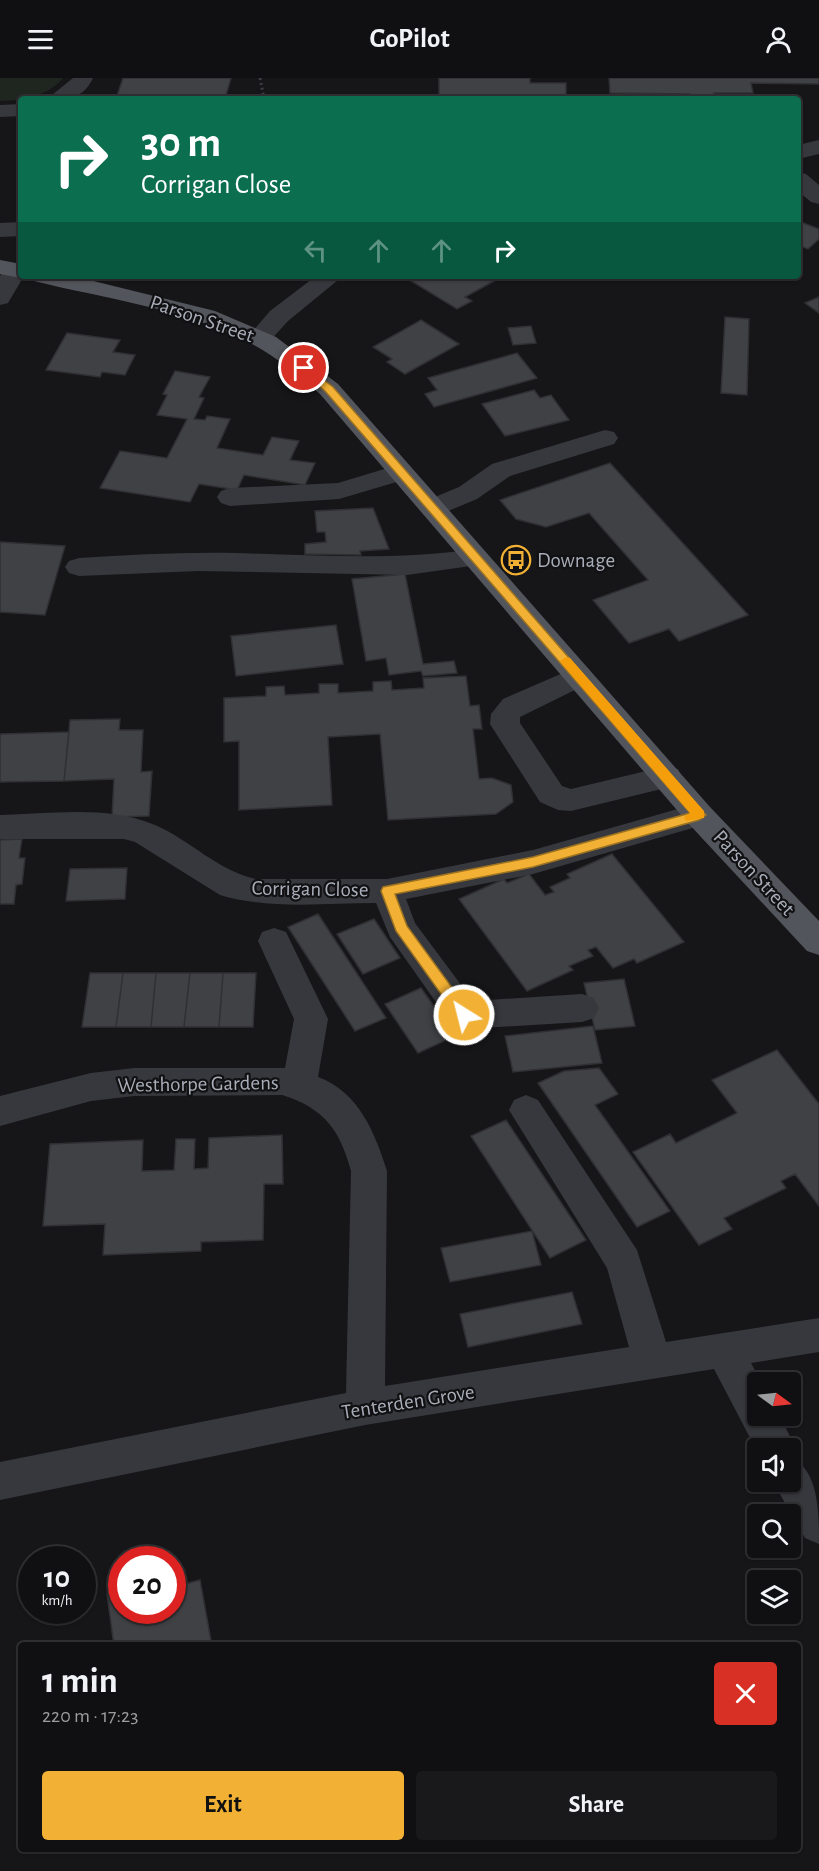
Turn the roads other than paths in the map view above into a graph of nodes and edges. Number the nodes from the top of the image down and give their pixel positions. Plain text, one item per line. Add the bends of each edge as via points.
1 (80, 88) edge
2 (64, 96) edge
3 (18, 110) edge
4 (0, 111) edge
5 (819, 147) edge
6 (801, 151) edge
7 (801, 182) edge
8 (819, 197) edge
9 (18, 229) edge
10 (0, 230) edge
11 (12, 269) edge
12 (55, 279) edge
13 (327, 279) edge
14 (0, 298) edge
15 (259, 338) junction
16 (605, 438) dead end
17 (401, 472) junction
18 (230, 497) dead end
19 (432, 508) junction
20 (475, 558) junction
21 (79, 567) dead end
22 (579, 676) junction
23 (667, 777) junction
24 (699, 815) junction
25 (0, 827) edge
26 (387, 891) junction
27 (274, 941) dead end
28 (819, 942) edge
29 (582, 1008) dead end
30 (299, 1086) junction
31 (526, 1110) dead end
32 (0, 1111) edge
33 (819, 1335) edge
34 (725, 1352) junction
35 (652, 1363) junction
36 (747, 1394) edge
37 (365, 1407) junction
38 (0, 1481) edge
39 (800, 1492) edge
40 (819, 1524) edge

1 - 2 street
3 - 4 street
5 - 6 street
7 - 8 street
9 - 10 street
11 - 14 street
12 - 15 main road, Parson Street via 220,321
13 - 15 street via 279,316
15 - 17 main road, Parson Street via 329,389
16 - 19 street via 501,470 468,493
17 - 18 street via 339,491
17 - 19 main road, Parson Street
19 - 20 main road, Parson Street
20 - 21 street via 444,564 197,562
20 - 22 main road, Parson Street
22 - 23 main road, Parson Street
22 - 23 street via 513,706 506,714 505,724 551,794 571,800
23 - 24 main road, Parson Street
24 - 26 street, Corrigan Close via 533,862
24 - 28 main road, Parson Street
25 - 26 street, Corrigan Close via 126,827 147,834 231,886 256,891
26 - 29 street via 401,928 464,1015
27 - 30 street via 311,1019
30 - 32 street, Westhorpe Gardens via 282,1081 134,1082 91,1087
30 - 37 street, Westhorpe Gardens via 315,1091 343,1114 359,1137 369,1171
31 - 35 street via 624,1262
33 - 34 street, Tenterden Grove
34 - 35 street, Tenterden Grove
34 - 36 street
35 - 37 street, Tenterden Grove
37 - 38 street, Tenterden Grove
39 - 40 street

